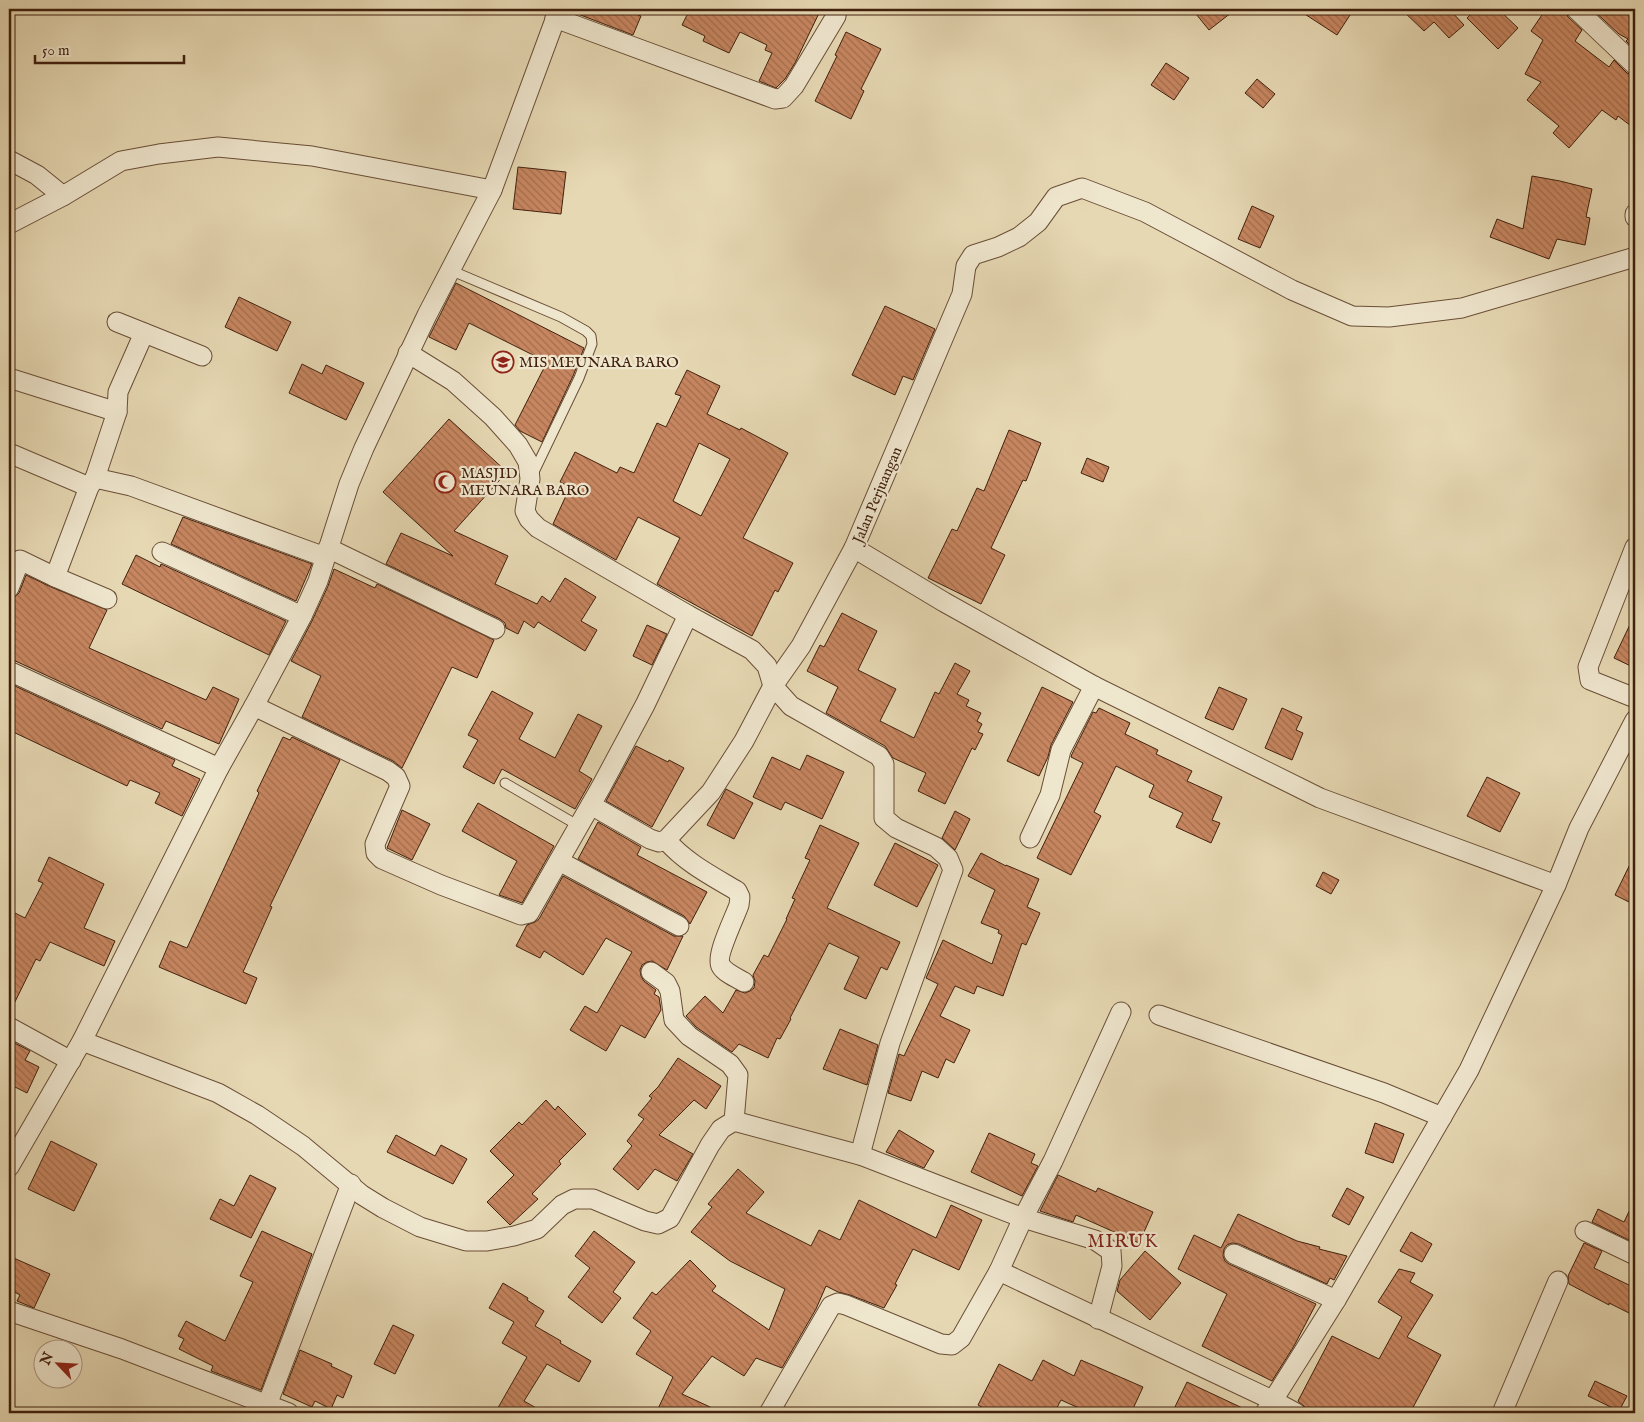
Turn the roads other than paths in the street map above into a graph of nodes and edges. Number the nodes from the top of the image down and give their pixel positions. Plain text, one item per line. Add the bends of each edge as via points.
1 (836, 9) edge
2 (1576, 9) edge
3 (557, 13) edge
4 (1635, 65) edge
5 (9, 160) edge
6 (490, 195) junction
7 (63, 196) junction
8 (9, 224) edge
9 (1635, 257) edge
10 (450, 270) junction
11 (117, 322) dead end
12 (144, 334) junction
13 (408, 353) junction
14 (202, 356) dead end
15 (9, 378) edge
16 (117, 412) junction
17 (9, 453) edge
18 (530, 478) junction
19 (92, 483) junction
20 (1635, 547) edge
21 (854, 548) junction
22 (162, 552) dead end
23 (327, 552) junction
24 (15, 557) edge
25 (55, 576) junction
26 (9, 588) edge
27 (107, 599) dead end
28 (688, 615) junction
29 (302, 616) junction
30 (495, 629) dead end
31 (9, 672) edge
32 (773, 686) junction
33 (1094, 686) junction
34 (1635, 698) edge
35 (254, 706) junction
36 (1635, 720) edge
37 (219, 768) junction
38 (505, 783) dead end
39 (591, 805) junction
40 (579, 826) junction
41 (1030, 838) dead end
42 (666, 840) junction
43 (559, 861) junction
44 (1556, 885) junction
45 (679, 926) dead end
46 (651, 972) dead end
47 (744, 982) dead end
48 (1122, 1012) dead end
49 (1159, 1015) dead end
50 (9, 1027) edge
51 (82, 1040) junction
52 (71, 1061) junction
53 (1442, 1117) junction
54 (734, 1121) junction
55 (860, 1155) junction
56 (9, 1167) edge
57 (351, 1184) junction
58 (1023, 1218) junction
59 (1584, 1231) dead end
60 (1234, 1254) dead end
61 (1635, 1254) edge
62 (999, 1271) junction
63 (1558, 1281) dead end
64 (1336, 1300) junction
65 (9, 1311) edge
66 (1098, 1319) junction
67 (267, 1405) junction
68 (1268, 1407) edge
69 (289, 1413) edge
70 (769, 1413) edge
71 (1296, 1413) edge
72 (1502, 1413) edge

1 - 3 street via 836,16 794,86 783,98 775,99
2 - 4 street
3 - 6 street
5 - 7 street via 37,175
6 - 7 street via 312,156 218,147 121,161
6 - 10 street
7 - 8 street
9 - 21 street, Jalan Perjuangan via 1462,308 1389,317 1352,316 1292,290 1145,212 1082,188 1056,196 1038,222 1019,237 973,255 966,266 962,294
10 - 13 street
10 - 18 lane via 561,317 591,336 592,344 579,378
11 - 12 street
12 - 14 street
12 - 16 street via 118,392
13 - 18 street via 453,382 493,417 518,445 528,462
13 - 23 street via 349,484
15 - 16 street
16 - 19 street
17 - 19 street
18 - 28 street via 525,511 538,528
19 - 23 street via 131,486
19 - 25 street
20 - 34 street via 1588,667 1590,680
21 - 32 street, Jalan Perjuangan via 801,646
21 - 33 street
22 - 29 street
23 - 29 street
23 - 30 street
24 - 25 street
24 - 26 street
25 - 27 street
28 - 32 street via 752,650 767,666
28 - 39 street via 645,705
29 - 35 street
31 - 37 street
32 - 42 street, Jalan Perjuangan via 744,741 711,792
32 - 55 street via 791,706 879,756 884,764 884,818 896,828 936,847 948,858 953,870 890,1043
33 - 41 street via 1061,750 1050,795
33 - 44 street via 1320,798
35 - 37 street
35 - 43 street via 396,777 400,786 375,844 376,853 382,859 441,886 521,915 529,913
36 - 44 street via 1579,828
37 - 51 street
38 - 40 lane
39 - 40 street
39 - 42 street via 650,839
40 - 43 street
42 - 47 street via 691,864 737,891 739,905 719,962 722,968
43 - 45 street
44 - 53 street via 1469,1070
46 - 54 street via 666,983 670,991 674,1020 689,1036 730,1064 738,1075
48 - 58 street
49 - 53 street via 1384,1093
50 - 52 street
51 - 52 street
51 - 57 street via 218,1092 303,1146
52 - 56 street
53 - 64 street
54 - 55 street
54 - 57 street via 721,1129 710,1144 670,1218 658,1224 593,1199 574,1199 562,1205 537,1229 488,1241 466,1241 420,1227 362,1195
55 - 58 street
57 - 67 street
58 - 62 street
58 - 66 street via 1095,1240 1111,1251 1112,1266
59 - 61 street
60 - 64 street
62 - 66 street
62 - 70 street via 961,1338 952,1345 940,1344 846,1305 838,1303 831,1306
63 - 72 street
64 - 68 street
65 - 67 street via 122,1349
66 - 68 street
67 - 69 street
68 - 71 street

